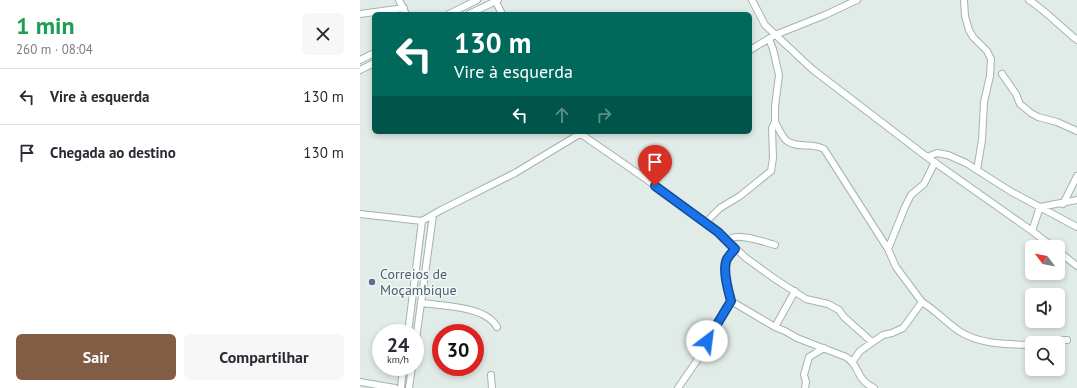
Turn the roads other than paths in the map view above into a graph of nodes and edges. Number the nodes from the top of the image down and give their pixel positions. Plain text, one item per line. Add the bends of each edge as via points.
1 (399, 0) edge
2 (477, 0) edge
3 (496, 0) edge
4 (752, 0) edge
5 (857, 0) edge
6 (964, 0) edge
7 (1029, 0) edge
8 (405, 11) edge
9 (390, 12) edge
10 (454, 12) edge
11 (473, 12) edge
12 (501, 12) edge
13 (372, 13) edge
14 (360, 14) edge
15 (775, 35) junction
16 (769, 39) junction
17 (1077, 40) edge
18 (752, 49) edge
19 (372, 54) edge
20 (360, 60) edge
21 (372, 64) edge
22 (360, 70) edge
23 (1002, 74) dead end
24 (775, 122) junction
25 (1077, 131) edge
26 (578, 134) edge
27 (581, 134) edge
28 (926, 157) junction
29 (935, 162) junction
30 (977, 170) junction
31 (1077, 176) edge
32 (1077, 200) edge
33 (1063, 204) junction
34 (1040, 207) junction
35 (360, 214) edge
36 (433, 215) junction
37 (422, 220) junction
38 (705, 223) junction
39 (1077, 227) edge
40 (1032, 231) junction
41 (1043, 240) edge
42 (727, 241) junction
43 (775, 245) dead end
44 (735, 249) junction
45 (888, 249) junction
46 (1065, 257) edge
47 (1077, 266) edge
48 (795, 291) junction
49 (731, 301) junction
50 (922, 302) junction
51 (422, 304) junction
52 (409, 324) edge
53 (419, 324) edge
54 (497, 327) dead end
55 (775, 327) junction
56 (872, 342) junction
57 (1025, 345) edge
58 (824, 348) junction
59 (853, 361) junction
60 (491, 375) dead end
61 (402, 376) edge
62 (410, 376) edge
63 (360, 382) edge
64 (395, 388) edge
65 (401, 388) edge
66 (408, 388) edge
67 (492, 388) edge
68 (678, 388) edge
69 (805, 388) edge
70 (874, 388) edge

1 - 8 street
2 - 10 street
3 - 11 street
3 - 12 street
4 - 15 street via 765,25
5 - 15 street
6 - 30 street via 969,30 991,59
7 - 17 street
8 - 9 street
13 - 14 street
15 - 16 street
15 - 28 street via 812,69
16 - 18 street
16 - 24 street via 779,75
19 - 20 street
21 - 22 street
23 - 25 street via 1020,104 1031,113
24 - 38 street via 772,128 773,158 770,170 740,196 720,208
24 - 45 street via 786,140 793,144 824,149
26 - 36 street via 515,173
27 - 38 street
28 - 29 street
28 - 30 street via 937,153 948,155
29 - 40 street
29 - 45 street via 924,184 905,208
30 - 34 street
31 - 33 street
32 - 33 street
33 - 34 street
34 - 39 street
34 - 40 street
35 - 37 street
36 - 37 street
36 - 51 street
37 - 52 street
38 - 42 street
40 - 41 street
42 - 43 street via 733,237
42 - 44 street
44 - 48 street
44 - 49 street via 726,266
45 - 50 street via 896,267
46 - 47 street
48 - 55 street
48 - 56 street via 806,299 834,306
49 - 55 street
49 - 68 street
50 - 56 street via 903,328
50 - 57 street via 960,331 975,338 992,343
51 - 53 street
51 - 54 street via 475,311 492,319
55 - 58 street
56 - 59 street via 860,351
58 - 59 street
58 - 69 street via 809,357 804,375
59 - 70 street via 861,379
60 - 67 street
61 - 65 street
62 - 66 street
63 - 64 street

